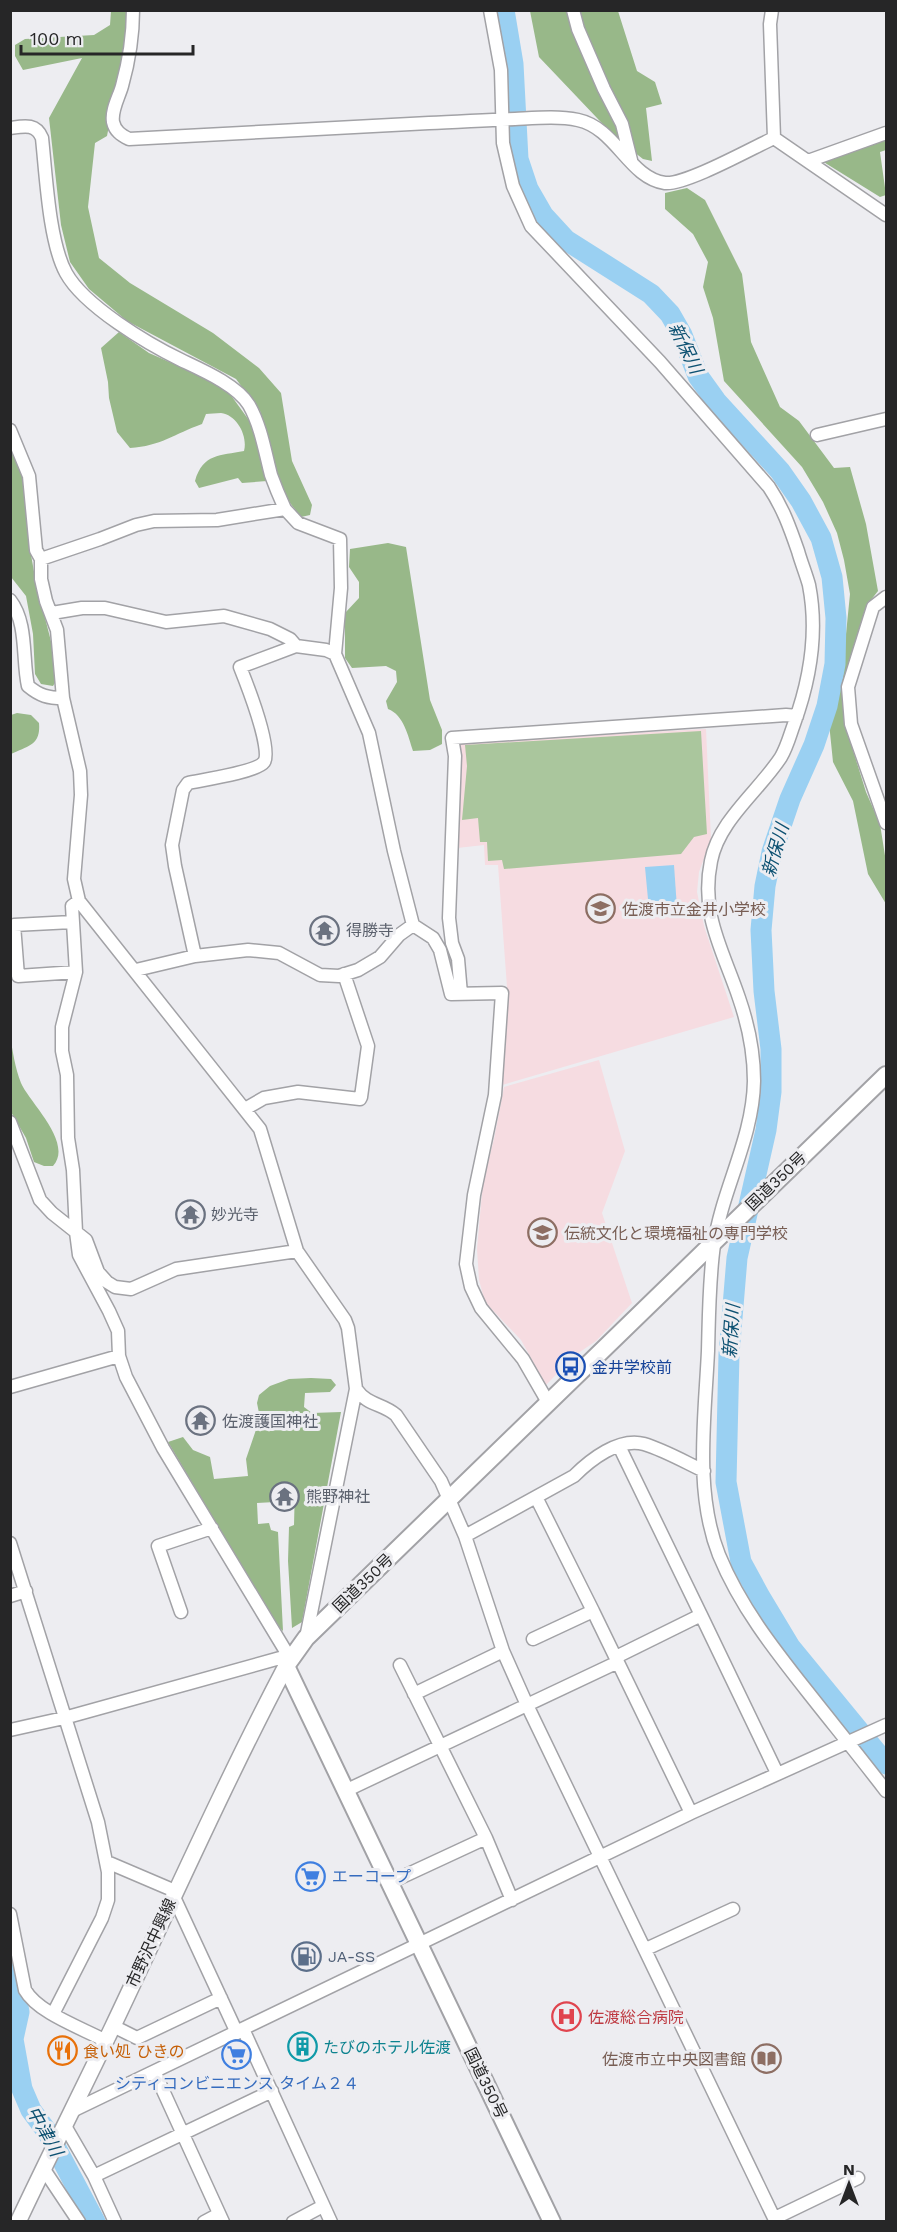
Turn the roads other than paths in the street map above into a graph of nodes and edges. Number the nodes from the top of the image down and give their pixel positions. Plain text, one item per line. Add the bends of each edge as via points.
1 (133, 10) edge
2 (490, 10) edge
3 (573, 10) edge
4 (772, 10) edge
5 (501, 119) junction
6 (10, 128) edge
7 (886, 133) edge
8 (774, 138) junction
9 (808, 161) junction
10 (633, 164) junction
11 (886, 215) edge
12 (886, 419) edge
13 (10, 430) edge
14 (817, 435) dead end
15 (285, 509) junction
16 (40, 559) junction
17 (886, 597) edge
18 (10, 600) edge
19 (52, 613) junction
20 (296, 646) junction
21 (335, 654) junction
22 (63, 698) junction
23 (797, 716) junction
24 (886, 823) edge
25 (80, 901) junction
26 (72, 922) junction
27 (413, 925) junction
28 (195, 956) junction
29 (136, 970) junction
30 (76, 972) junction
31 (344, 974) junction
32 (461, 994) junction
33 (886, 1075) edge
34 (245, 1109) junction
35 (10, 1122) edge
36 (76, 1232) junction
37 (719, 1237) junction
38 (297, 1251) junction
39 (119, 1356) junction
40 (10, 1387) edge
41 (356, 1389) junction
42 (549, 1404) junction
43 (619, 1446) junction
44 (704, 1470) junction
45 (536, 1497) junction
46 (448, 1500) junction
47 (212, 1528) junction
48 (465, 1536) junction
49 (10, 1543) edge
50 (27, 1591) junction
51 (10, 1596) edge
52 (593, 1611) junction
53 (181, 1612) dead end
54 (701, 1615) junction
55 (306, 1638) junction
56 (533, 1639) dead end
57 (503, 1651) junction
58 (617, 1659) junction
59 (400, 1665) dead end
60 (286, 1666) junction
61 (414, 1694) junction
62 (527, 1705) junction
63 (64, 1718) junction
64 (885, 1725) edge
65 (10, 1730) edge
66 (847, 1742) junction
67 (440, 1746) junction
68 (777, 1773) junction
69 (345, 1791) junction
70 (886, 1791) edge
71 (691, 1813) junction
72 (486, 1838) junction
73 (602, 1857) junction
74 (107, 1862) junction
75 (389, 1883) junction
76 (174, 1893) junction
77 (512, 1900) junction
78 (733, 1909) dead end
79 (10, 1914) edge
80 (419, 1944) junction
81 (646, 1949) junction
82 (222, 1998) junction
83 (53, 2014) junction
84 (113, 2026) junction
85 (240, 2031) junction
86 (106, 2041) junction
87 (155, 2073) junction
88 (272, 2091) junction
89 (72, 2111) junction
90 (63, 2130) junction
91 (183, 2135) junction
92 (45, 2166) junction
93 (94, 2176) junction
94 (858, 2178) dead end
95 (323, 2206) junction
96 (221, 2218) edge
97 (775, 2220) edge
98 (18, 2222) edge
99 (79, 2222) edge
100 (115, 2222) edge
101 (204, 2222) edge
102 (293, 2222) edge
103 (331, 2222) edge
104 (552, 2222) edge

1 - 5 street via 131,47 113,121 118,133 129,139
2 - 5 street via 501,70
3 - 10 street via 622,124
4 - 8 street
5 - 10 street via 581,120 603,131
5 - 23 street via 513,186 531,226 660,362 759,474 783,507 809,585 812,623 807,687
6 - 15 street via 33,127 42,138 54,234 72,283 125,328 223,380 249,404
7 - 9 street
8 - 9 street
8 - 10 street via 677,182 664,183 649,177
9 - 11 street
12 - 14 street
13 - 16 street via 29,476
15 - 16 street via 217,520 154,521
15 - 21 street via 298,523 340,539
16 - 19 street via 41,579
17 - 24 street via 873,607 867,620 848,687 851,724
18 - 22 street via 21,624 28,686 39,695
19 - 20 street via 105,608 166,622 224,616 270,629
19 - 22 street
20 - 21 street
20 - 28 street via 240,667 266,742 264,762 232,774 188,783 183,790 172,845
21 - 27 street via 369,732
22 - 25 street via 80,771 74,879
23 - 32 street via 452,738 448,918
23 - 37 street via 782,754 716,840 710,863 710,914 715,939 739,999 753,1052 754,1083 744,1142 728,1189
25 - 26 street via 72,906
25 - 29 street
26 - 30 street
26 - 30 street via 14,925 18,976
27 - 31 street via 380,957
27 - 32 street via 433,938 451,994
28 - 29 street
28 - 31 street via 248,950 279,953 320,975
29 - 34 street
30 - 36 street via 62,1027
31 - 34 street via 368,1046 360,1099 298,1092 264,1098
32 - 42 street via 502,993 495,1095 474,1195 468,1275 481,1308 523,1359
33 - 37 highway, 国道350号
34 - 38 street via 260,1130
35 - 36 street via 40,1200
36 - 38 street via 86,1240 98,1272 107,1282 131,1289 176,1269
36 - 39 street via 80,1255 118,1331
37 - 42 highway, 国道350号
37 - 44 street via 709,1328
38 - 41 street via 345,1320
39 - 40 street
39 - 47 street via 163,1448
41 - 46 street via 366,1401 391,1411 400,1420 441,1481
41 - 55 street
42 - 46 highway, 国道350号
43 - 44 street via 643,1443
43 - 45 street
43 - 54 street
44 - 66 street via 709,1518 733,1585 761,1633
45 - 48 street
45 - 52 street
46 - 48 street
46 - 55 highway, 国道350号
47 - 53 street via 158,1546
47 - 60 street via 285,1650
48 - 57 street
49 - 50 street
50 - 51 street
50 - 63 street
52 - 56 street
52 - 58 street
54 - 58 street
54 - 68 street
55 - 60 highway, 国道350号
57 - 61 street
57 - 62 street
58 - 62 street
58 - 71 street
59 - 61 street
60 - 63 street via 280,1658
60 - 69 highway, 国道350号
60 - 76 main road, 市野沢中興線
61 - 67 street
62 - 67 street
62 - 73 street
63 - 65 street
63 - 74 street
64 - 66 street
66 - 68 street
66 - 70 street
67 - 69 street
67 - 72 street
68 - 71 street
69 - 75 highway, 国道350号
71 - 73 street
72 - 75 street
72 - 77 street
73 - 77 street
73 - 81 street
74 - 76 street
74 - 83 street via 108,1900 102,1918
75 - 80 highway, 国道350号
76 - 82 street
76 - 84 main road, 市野沢中興線
77 - 80 street
78 - 81 street
79 - 83 street via 25,1990 31,2000
80 - 85 street
80 - 104 highway, 国道350号
81 - 97 street
82 - 84 street via 137,2038
82 - 85 street
83 - 86 street
84 - 86 main road, 市野沢中興線
85 - 87 street
85 - 88 street
86 - 89 main road, 市野沢中興線
87 - 89 street
87 - 91 street
88 - 91 street
88 - 95 street
89 - 90 main road, 市野沢中興線
90 - 92 main road, 市野沢中興線
90 - 93 street
91 - 93 street
91 - 96 street
92 - 98 main road, 市野沢中興線
92 - 99 street
93 - 100 street
94 - 97 street
95 - 102 street
95 - 103 street
96 - 101 street

